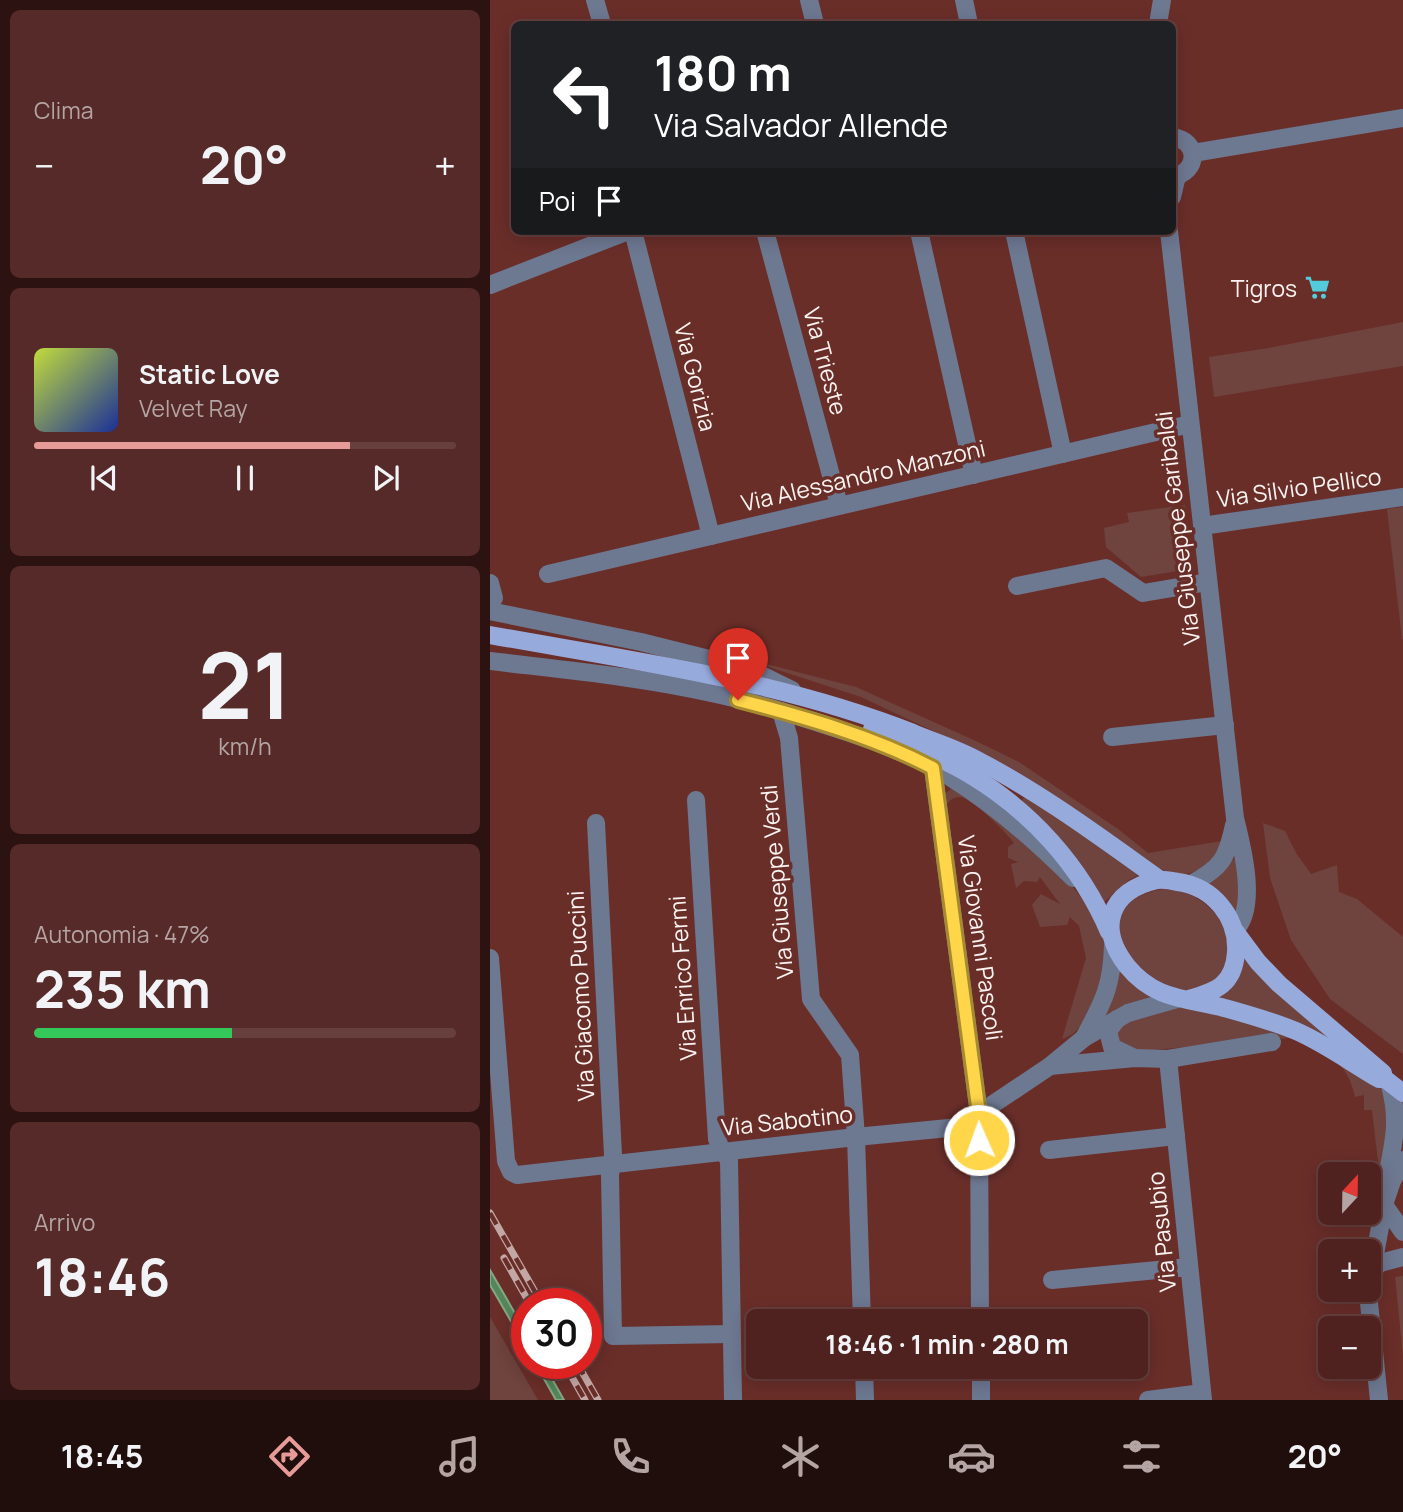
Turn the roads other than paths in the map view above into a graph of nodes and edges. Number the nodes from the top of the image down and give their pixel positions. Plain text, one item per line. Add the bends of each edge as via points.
1 (595, 0) edge
2 (809, 0) edge
3 (964, 0) edge
4 (1163, 0) edge
5 (601, 21) edge
6 (814, 21) edge
7 (968, 21) edge
8 (1159, 21) edge
9 (1403, 118) edge
10 (1186, 144) edge
11 (1176, 176) edge
12 (620, 235) edge
13 (632, 235) edge
14 (766, 235) edge
15 (920, 235) edge
16 (1015, 235) edge
17 (1169, 235) edge
18 (491, 283) edge
19 (1190, 424) junction
20 (1063, 454) junction
21 (974, 475) junction
22 (1403, 497) edge
23 (839, 505) junction
24 (1202, 526) junction
25 (711, 536) junction
26 (548, 575) dead end
27 (1208, 582) junction
28 (1017, 586) dead end
29 (491, 597) edge
30 (490, 635) edge
31 (490, 661) edge
32 (812, 699) junction
33 (780, 711) junction
34 (803, 718) junction
35 (1225, 725) junction
36 (1112, 737) dead end
37 (789, 738) junction
38 (933, 768) junction
39 (696, 800) dead end
40 (1235, 818) junction
41 (596, 823) dead end
42 (1158, 879) junction
43 (1191, 884) junction
44 (1098, 907) junction
45 (1235, 930) junction
46 (1112, 940) junction
47 (490, 958) edge
48 (1183, 999) junction
49 (1117, 1019) junction
50 (1084, 1038) junction
51 (1272, 1042) dead end
52 (1135, 1058) junction
53 (1168, 1059) junction
54 (1050, 1066) junction
55 (1392, 1085) edge
56 (979, 1114) junction
57 (856, 1136) junction
58 (1176, 1136) junction
59 (1049, 1150) dead end
60 (722, 1152) junction
61 (1402, 1162) edge
62 (611, 1166) junction
63 (1384, 1205) junction
64 (1403, 1232) edge
65 (1377, 1239) edge
66 (1381, 1240) edge
67 (1403, 1241) edge
68 (1381, 1246) edge
69 (1403, 1256) edge
70 (1381, 1263) edge
71 (1189, 1266) junction
72 (1052, 1280) dead end
73 (1369, 1302) edge
74 (862, 1309) edge
75 (980, 1309) edge
76 (731, 1334) junction
77 (864, 1379) edge
78 (981, 1379) edge
79 (1202, 1397) edge
80 (733, 1400) edge
81 (865, 1400) edge
82 (981, 1400) edge
83 (1147, 1400) edge
84 (1379, 1400) edge

1 - 5 street
2 - 6 street
3 - 7 street
4 - 8 street
9 - 10 street
10 - 11 street via 1190,169
12 - 18 street
13 - 25 street, Via Gorizia
14 - 23 street, Via Trieste
15 - 21 street
16 - 20 street
17 - 19 street, Via Giuseppe Garibaldi
19 - 20 street, Via Alessandro Manzoni
19 - 24 street, Via Giuseppe Garibaldi
20 - 21 street, Via Alessandro Manzoni
21 - 23 street, Via Alessandro Manzoni
22 - 24 street, Via Silvio Pellico
23 - 25 street, Via Alessandro Manzoni
24 - 27 street, Via Giuseppe Garibaldi
25 - 26 street, Via Alessandro Manzoni
27 - 28 street via 1143,593 1106,568
27 - 35 street, Via Giuseppe Garibaldi
29 - 32 street via 749,669
30 - 32 main road via 670,667
31 - 33 street via 674,686
32 - 42 main road via 867,715 975,758 1057,808
32 - 44 main road via 968,773 1002,796 1062,852
33 - 34 street
33 - 37 street, Via Giuseppe Verdi
34 - 37 street
34 - 38 street
35 - 36 street
35 - 40 street, Via Giuseppe Garibaldi
37 - 57 street, Via Giuseppe Verdi via 811,999 850,1055
38 - 44 street via 1036,842
38 - 56 street, Via Giovanni Pascoli
39 - 60 street, Via Enrico Fermi via 717,1139
40 - 43 street, Via Giuseppe Garibaldi via 1221,864
40 - 45 street, Via Giuseppe Garibaldi via 1246,879 1243,918
41 - 62 street, Via Giacomo Puccini
42 - 43 main road
42 - 46 main road via 1119,901 1110,919
43 - 45 main road via 1216,900
44 - 46 main road
45 - 48 main road via 1236,959 1228,980 1217,990
45 - 55 main road via 1273,978 1376,1065
46 - 48 main road via 1146,985
46 - 50 street via 1112,973
47 - 62 street, Via Sabotino via 506,1158 511,1172
48 - 49 street via 1139,1008
48 - 55 main road via 1299,1032
49 - 50 street
49 - 52 street via 1108,1031 1112,1047
50 - 54 street, Via Sabotino
51 - 53 street, Via Sabotino
52 - 53 street, Via Sabotino
52 - 54 street, Via Sabotino
53 - 58 street, Via Pasubio
54 - 56 street, Via Sabotino
55 - 63 street via 1396,1127
56 - 57 street, Via Sabotino via 959,1127
56 - 75 street, Via Giovanni Pascoli
57 - 60 street, Via Sabotino
57 - 74 street, Via Giuseppe Verdi
58 - 59 street
58 - 71 street, Via Pasubio
60 - 62 street, Via Sabotino
60 - 76 street, Via Enrico Fermi via 729,1159
61 - 63 street
62 - 76 street, Via Giacomo Puccini via 613,1336
63 - 64 street
63 - 65 street
66 - 67 street
68 - 69 street
69 - 70 street
71 - 72 street
71 - 79 street, Via Pasubio
73 - 84 street
76 - 80 street, Via Enrico Fermi
77 - 81 street
78 - 82 street
79 - 83 street

